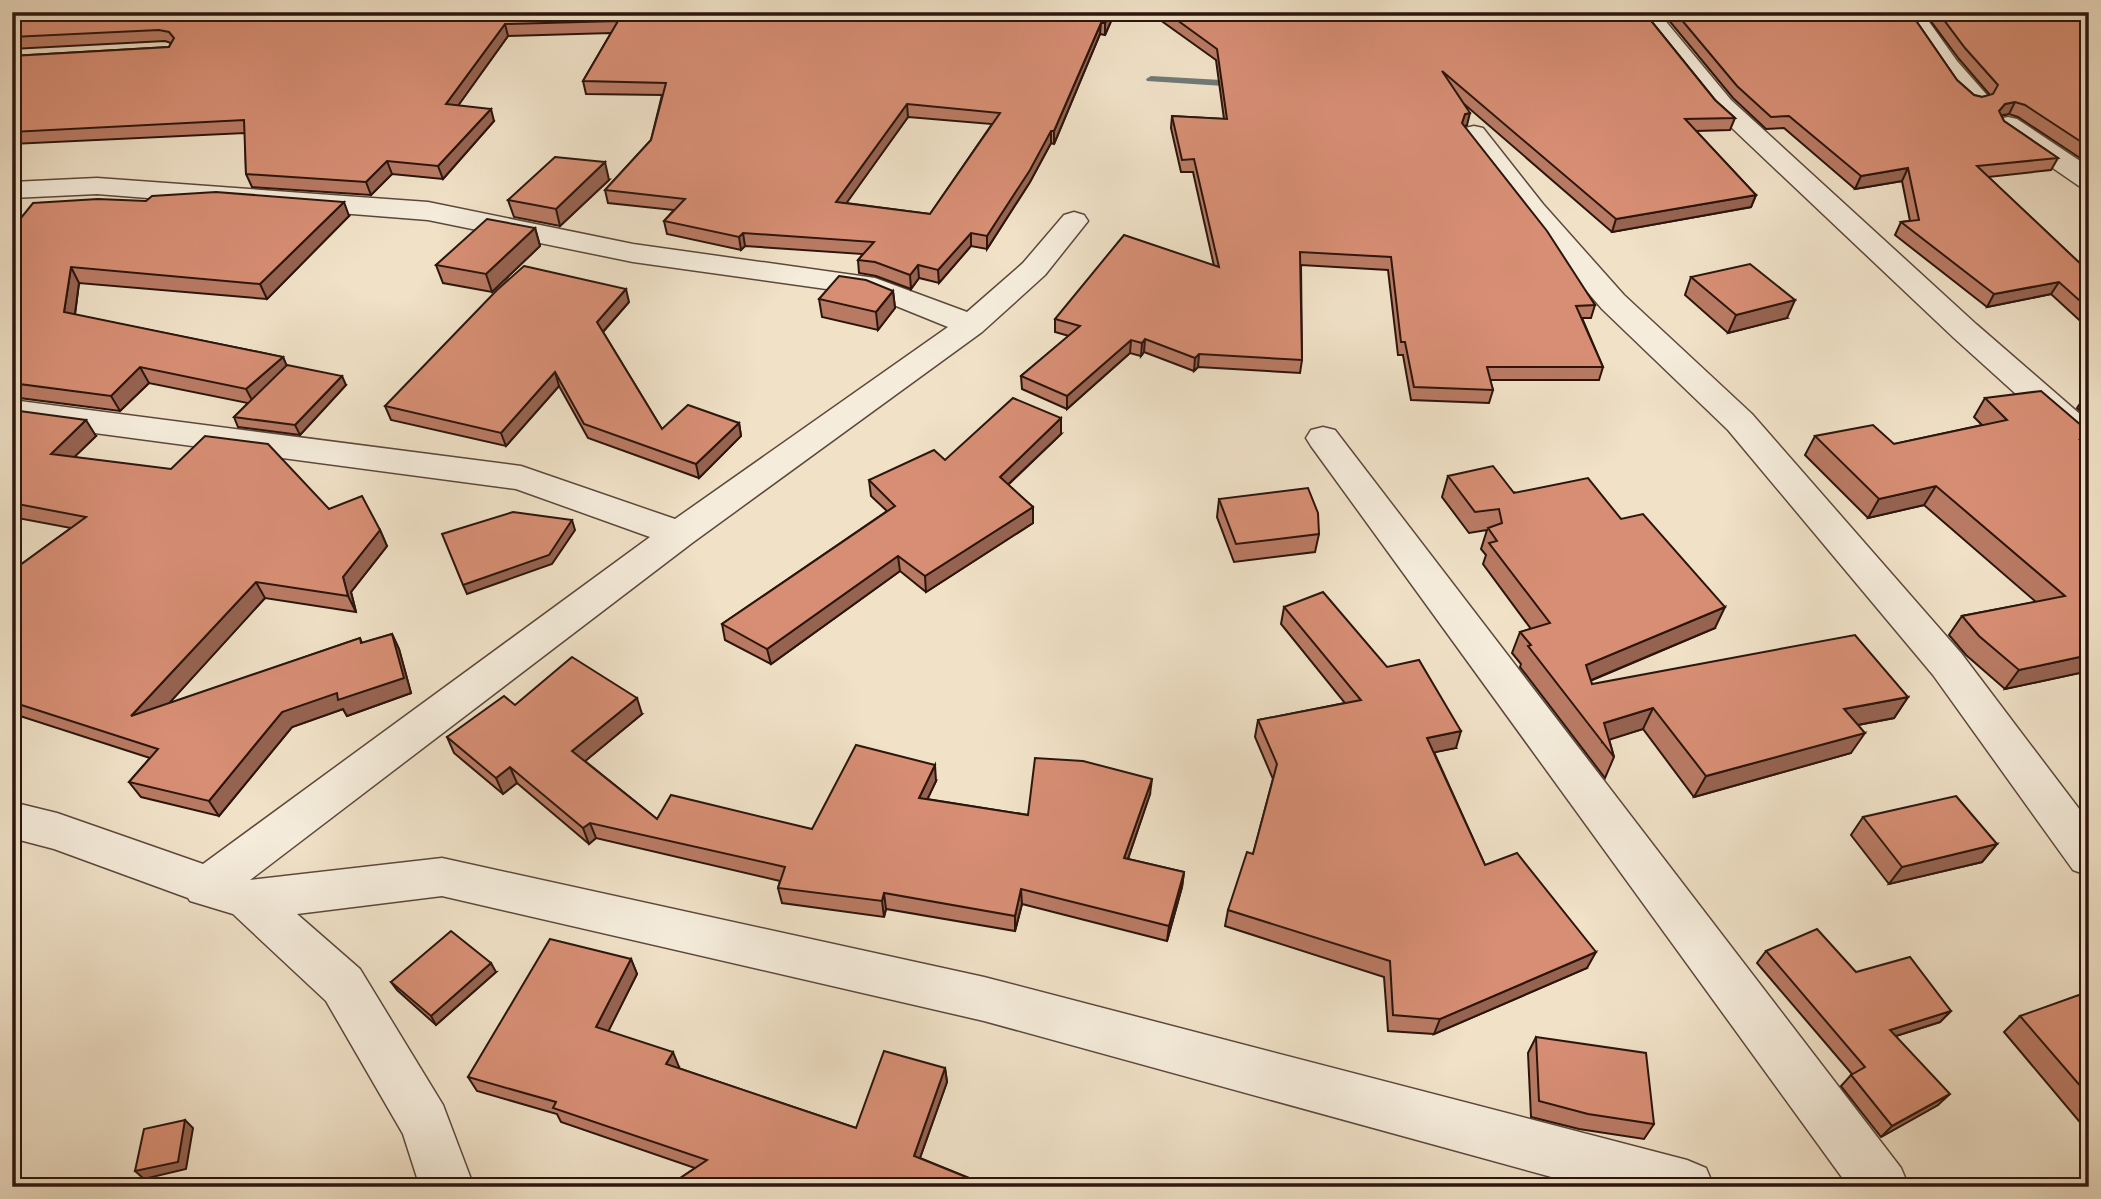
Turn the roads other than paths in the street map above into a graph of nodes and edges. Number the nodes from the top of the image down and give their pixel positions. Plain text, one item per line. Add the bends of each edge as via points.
1 (1645, 12) edge
2 (1910, 12) edge
3 (1977, 99) edge
4 (2008, 125) edge
5 (1474, 134) edge
6 (2089, 180) edge
7 (12, 190) edge
8 (1074, 220) dead end
9 (971, 325) junction
10 (12, 411) edge
11 (1323, 438) dead end
12 (2089, 441) edge
13 (679, 534) junction
14 (12, 820) edge
15 (2089, 857) edge
16 (228, 893) junction
17 (447, 1187) edge
18 (1687, 1187) edge
19 (1882, 1187) edge

1 - 12 street via 1716,97
2 - 3 street
4 - 6 street
5 - 15 street via 1613,302 1740,422 1947,664
7 - 9 street via 97,186 428,211 633,253 875,287
8 - 9 street via 1034,270
9 - 13 street
10 - 13 street via 521,478
11 - 19 street
13 - 16 street
14 - 16 street via 57,831
16 - 17 street via 343,985 425,1123
16 - 18 street via 442,877 984,999

